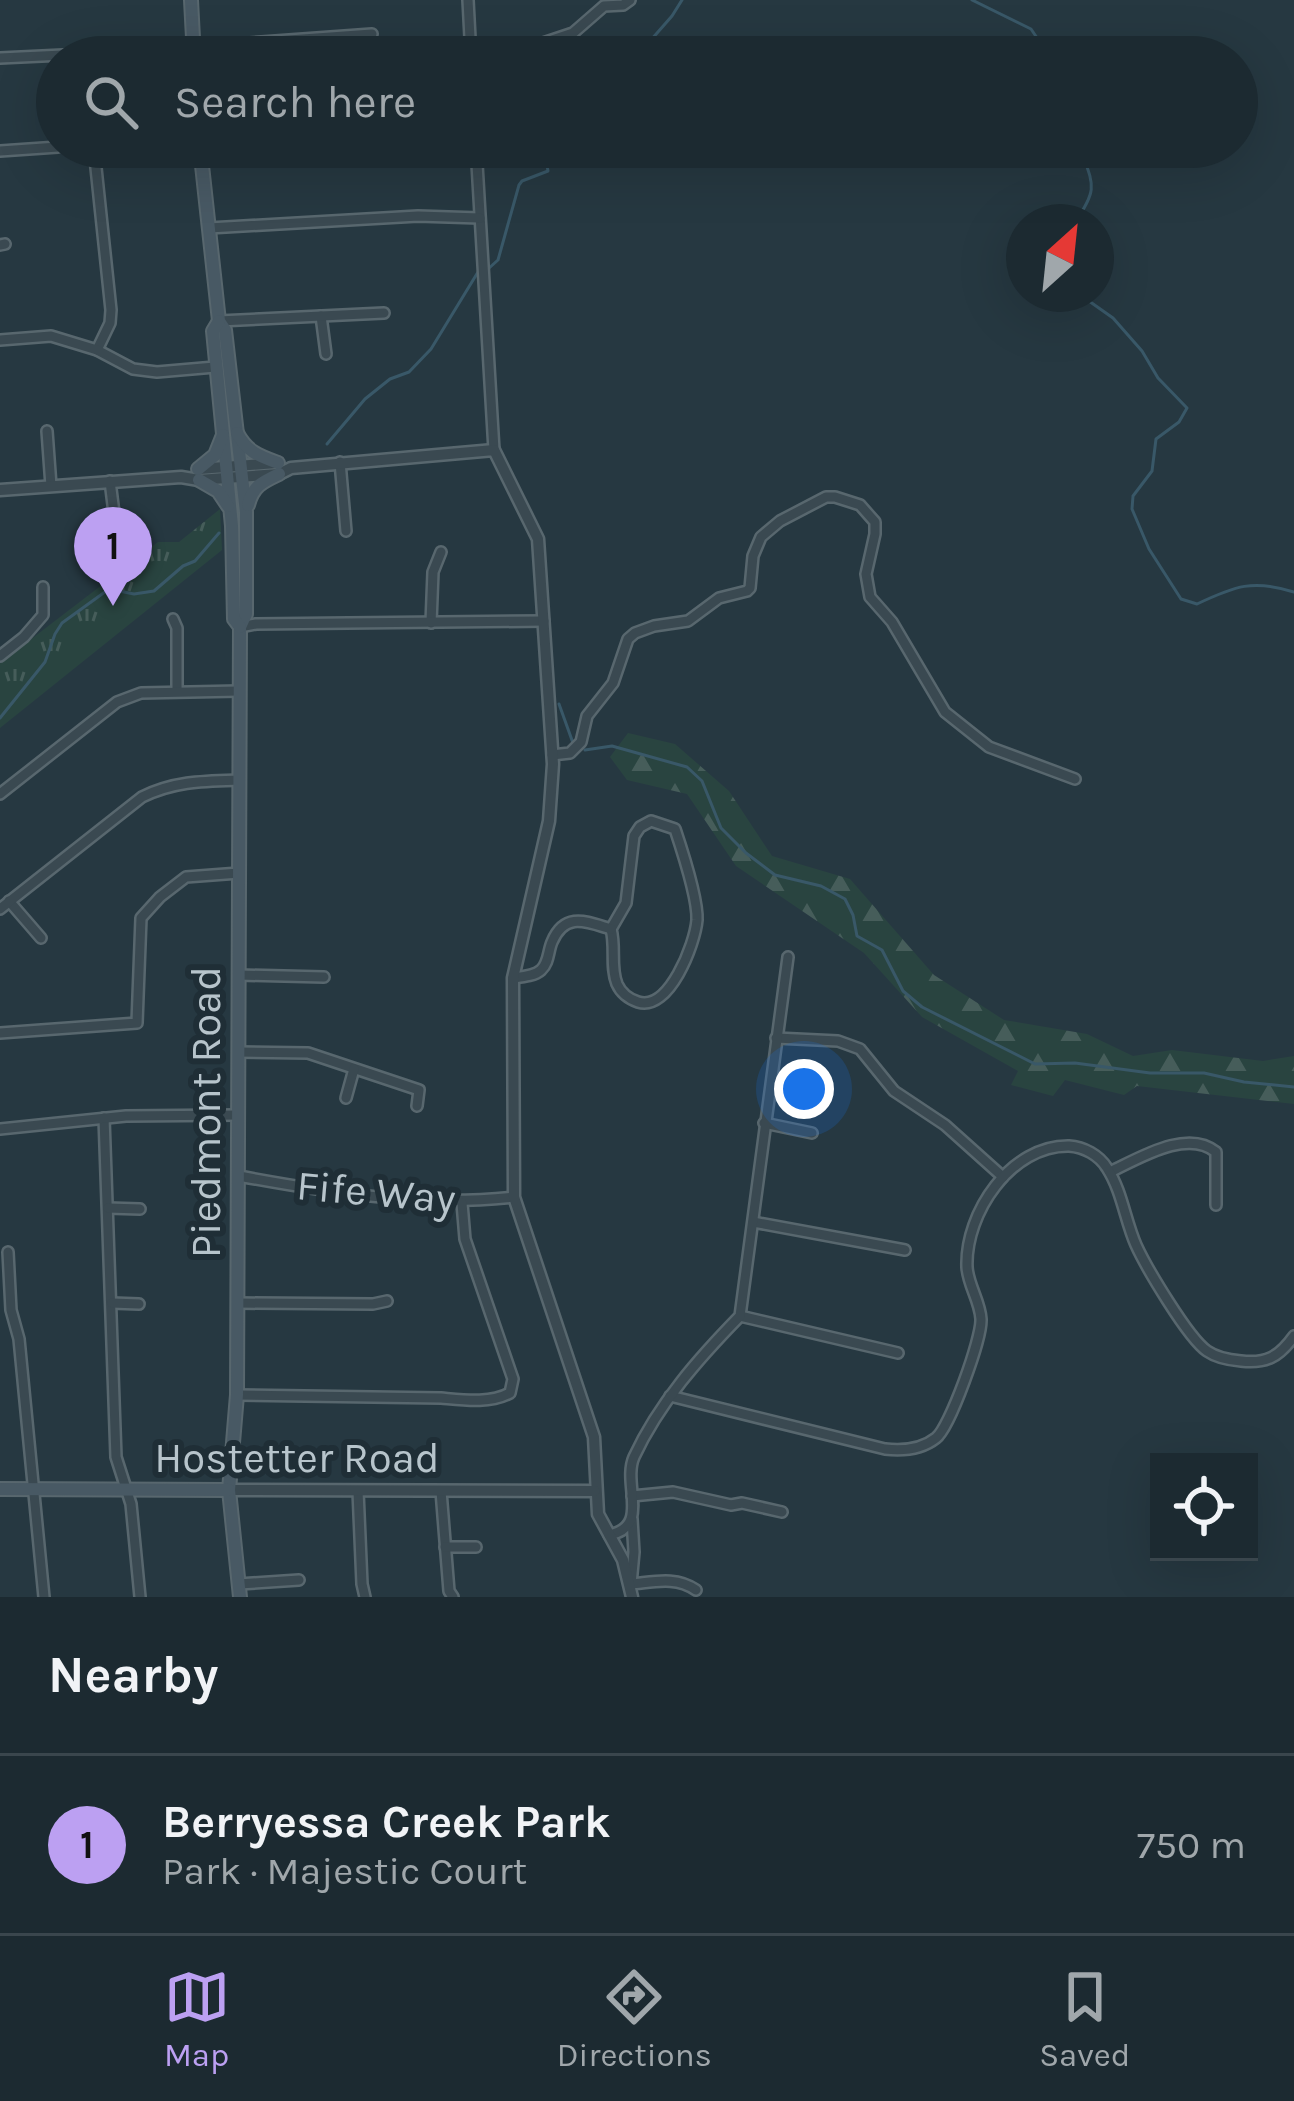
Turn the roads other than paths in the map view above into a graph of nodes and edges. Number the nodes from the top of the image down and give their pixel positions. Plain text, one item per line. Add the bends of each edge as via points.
1 (191, 0) edge
2 (468, 0) edge
3 (630, 0) edge
4 (603, 3) edge
5 (372, 34) dead end
6 (193, 36) edge
7 (352, 36) edge
8 (470, 36) edge
9 (564, 36) edge
10 (36, 56) edge
11 (0, 58) edge
12 (36, 149) edge
13 (0, 151) edge
14 (97, 168) edge
15 (202, 168) edge
16 (477, 168) edge
17 (480, 218) junction
18 (209, 228) junction
19 (384, 313) dead end
20 (321, 316) junction
21 (219, 321) junction
22 (0, 340) edge
23 (97, 350) junction
24 (326, 354) dead end
25 (215, 367) junction
26 (47, 431) dead end
27 (230, 432) junction
28 (494, 450) junction
29 (340, 463) junction
30 (283, 468) junction
31 (234, 472) junction
32 (199, 475) junction
33 (110, 481) junction
34 (51, 486) junction
35 (0, 490) edge
36 (238, 512) junction
37 (115, 521) dead end
38 (346, 531) dead end
39 (441, 552) dead end
40 (43, 586) dead end
41 (173, 619) dead end
42 (544, 621) junction
43 (431, 623) junction
44 (240, 627) junction
45 (0, 656) edge
46 (177, 691) junction
47 (239, 691) junction
48 (552, 754) junction
49 (1075, 779) dead end
50 (239, 780) junction
51 (0, 794) edge
52 (238, 874) junction
53 (5, 905) edge
54 (611, 929) junction
55 (40, 938) dead end
56 (788, 957) dead end
57 (239, 975) junction
58 (323, 977) dead end
59 (513, 978) junction
60 (0, 1033) edge
61 (776, 1038) junction
62 (238, 1052) junction
63 (354, 1069) junction
64 (346, 1098) dead end
65 (417, 1106) dead end
66 (238, 1115) junction
67 (104, 1118) junction
68 (764, 1124) junction
69 (0, 1130) edge
70 (812, 1133) dead end
71 (1110, 1172) junction
72 (238, 1176) junction
73 (1003, 1177) junction
74 (514, 1197) junction
75 (462, 1203) junction
76 (1216, 1205) dead end
77 (108, 1208) junction
78 (140, 1209) dead end
79 (753, 1222) junction
80 (904, 1250) dead end
81 (8, 1252) dead end
82 (387, 1301) dead end
83 (112, 1303) junction
84 (139, 1304) dead end
85 (238, 1304) junction
86 (740, 1316) junction
87 (0, 1326) edge
88 (15, 1326) junction
89 (1294, 1336) edge
90 (898, 1353) dead end
91 (236, 1394) junction
92 (670, 1396) junction
93 (0, 1489) edge
94 (32, 1490) junction
95 (230, 1490) junction
96 (127, 1491) junction
97 (358, 1491) junction
98 (441, 1491) junction
99 (595, 1491) junction
100 (632, 1496) junction
101 (782, 1512) dead end
102 (632, 1520) junction
103 (609, 1535) junction
104 (445, 1547) junction
105 (476, 1547) dead end
106 (299, 1580) dead end
107 (696, 1590) dead end
108 (239, 1591) edge
109 (632, 1591) edge
110 (44, 1597) edge
111 (140, 1597) edge
112 (365, 1597) edge
113 (453, 1597) edge

1 - 6 main road
2 - 8 street
3 - 4 street
4 - 9 street
5 - 7 street
10 - 11 street
12 - 13 street
14 - 23 street via 111,310
15 - 18 main road, Piedmont Road
16 - 17 street
17 - 18 street
17 - 28 street
18 - 21 main road, Piedmont Road
19 - 20 street
20 - 21 street
20 - 24 street
21 - 25 main road, Piedmont Road
21 - 27 main road, Piedmont Road
22 - 23 street via 51,336
23 - 25 street via 133,369
25 - 27 main road, Piedmont Road
26 - 34 street
27 - 30 main road
27 - 31 main road, Piedmont Road
27 - 32 main road
28 - 29 street
28 - 42 street via 538,539
29 - 30 street
29 - 38 street
30 - 31 street
30 - 36 main road via 259,483
31 - 32 street
31 - 36 main road, Piedmont Road
32 - 33 street
32 - 36 main road
33 - 34 street
33 - 37 street
34 - 35 street
36 - 44 main road, Piedmont Road via 246,614
39 - 43 street
40 - 45 street via 43,615
41 - 46 street
42 - 43 street
42 - 48 street
43 - 44 street
44 - 47 main road, Piedmont Road
46 - 47 street
46 - 51 street via 117,702
47 - 50 main road, Piedmont Road
48 - 49 street via 570,754 581,742 628,639 747,592 761,537 835,497 860,505 874,522 870,597 945,712 989,747
48 - 59 street via 549,821
50 - 52 main road, Piedmont Road
50 - 53 street via 183,782 142,797
52 - 57 main road, Piedmont Road
52 - 60 street via 186,877 141,918 136,1023
53 - 55 street
54 - 54 street via 626,903 634,836 651,820 675,829 697,925 664,996 644,1004 624,995
54 - 59 street via 575,920 552,940 544,968
56 - 61 street
57 - 58 street
57 - 62 main road, Piedmont Road
59 - 74 street
61 - 68 street
61 - 73 street via 860,1049 894,1091
62 - 63 street via 308,1053
62 - 66 main road, Piedmont Road
63 - 64 street
63 - 65 street via 418,1090
66 - 67 street
66 - 72 main road, Piedmont Road
67 - 69 street
67 - 77 street
68 - 70 street
68 - 79 street
71 - 73 street via 1092,1153 1067,1146 1040,1152
71 - 76 street via 1170,1145 1208,1146 1216,1152
71 - 89 street via 1137,1248 1206,1351 1264,1363
72 - 75 street, Fife Way via 342,1195
72 - 85 main road, Piedmont Road
73 - 92 street via 970,1235 979,1336 952,1413 933,1441 884,1449
74 - 75 street, Fife Way
74 - 99 street via 594,1437
75 - 91 street via 465,1239 513,1379 510,1394 472,1401
77 - 78 street
77 - 83 street
79 - 80 street
79 - 86 street
81 - 88 street
82 - 85 street
83 - 84 street
83 - 96 street via 116,1457
85 - 91 main road, Piedmont Road
86 - 90 street
86 - 92 street
87 - 88 street
88 - 94 street
91 - 95 main road, Piedmont Road
92 - 100 street via 634,1456
93 - 94 main road, Hostetter Road
94 - 96 main road, Hostetter Road
94 - 110 street
95 - 96 main road, Hostetter Road
95 - 97 street, Hostetter Road
95 - 108 main road, Piedmont Road
96 - 111 street
97 - 98 street, Hostetter Road
97 - 112 street
98 - 99 street, Hostetter Road
98 - 104 street
99 - 103 street
100 - 101 street via 673,1492
100 - 102 street
102 - 103 street
102 - 109 street
103 - 109 street
104 - 105 street
104 - 113 street
106 - 108 street
107 - 109 street via 667,1580

